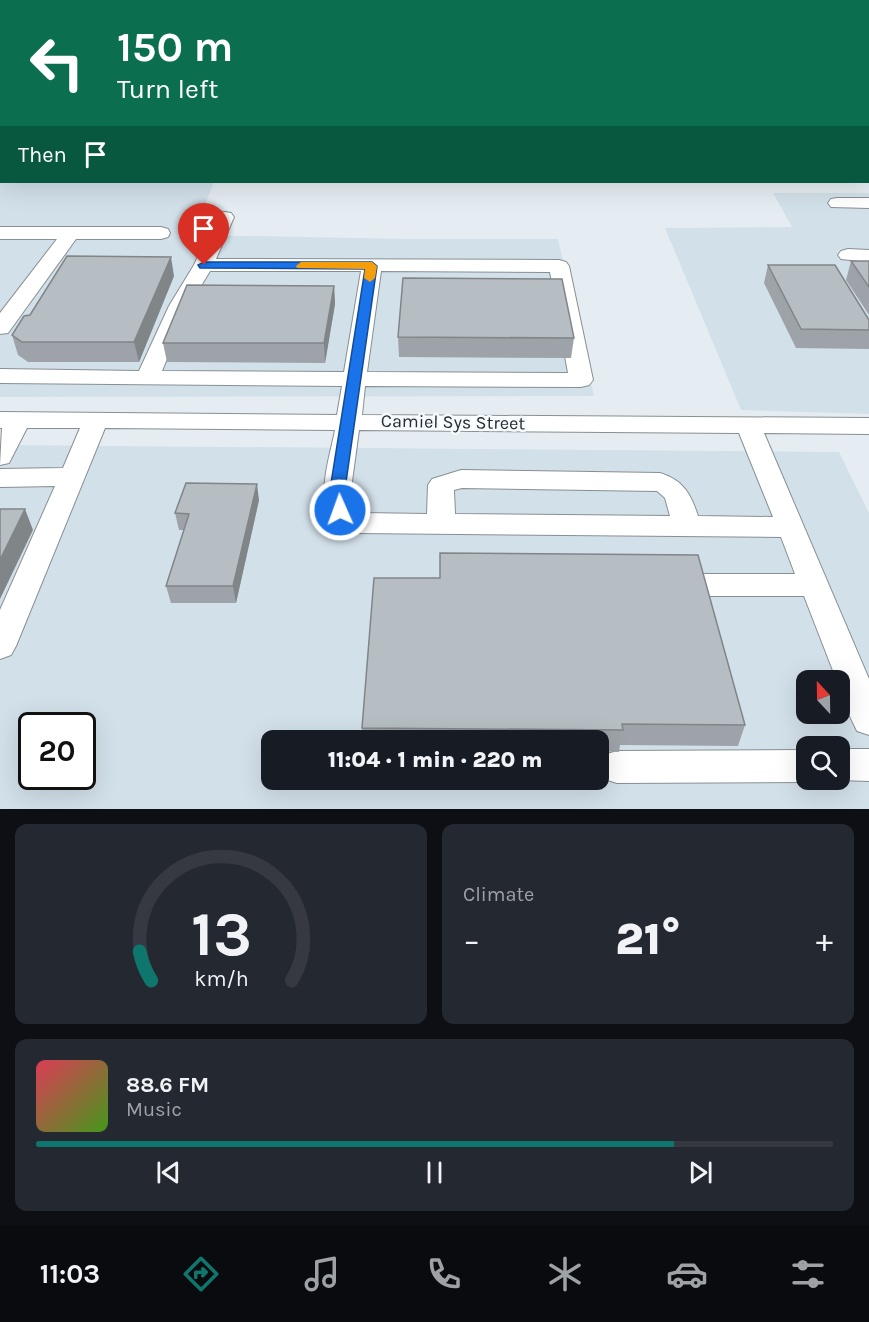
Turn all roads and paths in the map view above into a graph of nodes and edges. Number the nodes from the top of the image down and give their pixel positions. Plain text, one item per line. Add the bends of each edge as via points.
1 (837, 203) dead end
2 (869, 203) edge
3 (225, 217) dead end
4 (0, 233) edge
5 (71, 233) junction
6 (161, 233) dead end
7 (848, 255) dead end
8 (869, 256) edge
9 (204, 265) junction
10 (372, 266) junction
11 (0, 328) edge
12 (0, 376) edge
13 (354, 377) junction
14 (147, 378) junction
15 (9, 420) edge
16 (96, 420) junction
17 (347, 421) junction
18 (748, 425) junction
19 (867, 430) edge
20 (0, 457) edge
21 (72, 477) junction
22 (0, 478) edge
23 (441, 524) junction
24 (687, 526) junction
25 (791, 527) junction
26 (702, 585) edge
27 (814, 585) junction
28 (0, 646) edge
29 (869, 720) edge
30 (850, 765) edge
31 (869, 765) edge
32 (796, 766) edge
33 (617, 767) dead end

1 - 2 street
3 - 9 street
4 - 5 street
5 - 6 street
5 - 11 street
7 - 8 street
9 - 10 street
9 - 14 street via 179,306
10 - 13 street
10 - 13 street via 559,266 581,380
12 - 14 street
13 - 14 street
13 - 17 street
15 - 16 street, Camiel Sys Street
15 - 20 street
16 - 17 street, Camiel Sys Street
16 - 21 street
17 - 18 street, Camiel Sys Street
17 - 23 street via 337,496 340,510 356,523
18 - 19 street, Camiel Sys Street
18 - 25 street
21 - 22 street
21 - 28 street
23 - 24 street
23 - 24 street via 441,485 461,479 660,482 671,486 678,495
24 - 25 street
25 - 27 street
26 - 27 street
27 - 29 street
30 - 31 street
32 - 33 street

